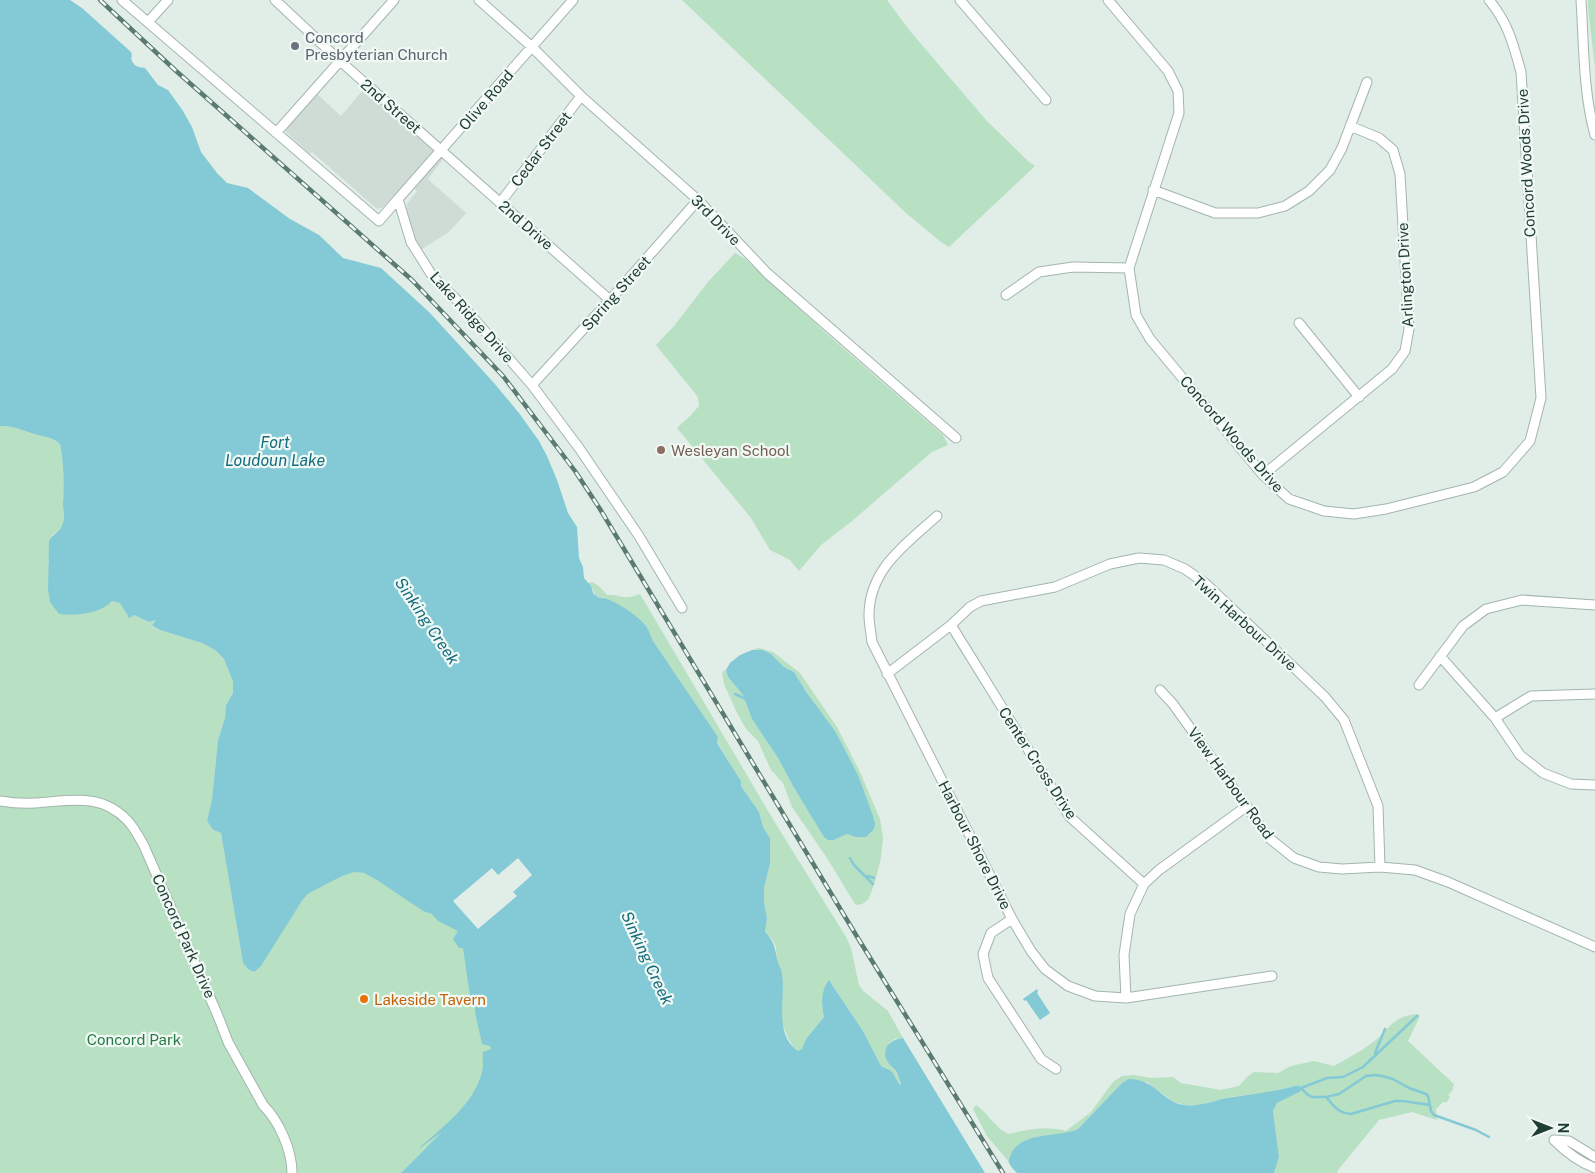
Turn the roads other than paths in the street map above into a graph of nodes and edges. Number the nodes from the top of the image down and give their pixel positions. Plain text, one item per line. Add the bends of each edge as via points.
1 (122, 0) edge
2 (168, 0) edge
3 (275, 0) edge
4 (394, 0) edge
5 (479, 0) edge
6 (573, 0) edge
7 (960, 0) edge
8 (1108, 0) edge
9 (1489, 0) edge
10 (1581, 0) edge
11 (148, 22) junction
12 (532, 47) junction
13 (339, 60) junction
14 (1367, 82) dead end
15 (581, 96) junction
16 (1046, 100) dead end
17 (1350, 126) junction
18 (276, 133) junction
19 (1595, 135) edge
20 (441, 150) junction
21 (1153, 190) junction
22 (398, 199) junction
23 (698, 200) junction
24 (500, 203) junction
25 (1129, 268) junction
26 (1006, 295) dead end
27 (610, 300) junction
28 (1299, 323) dead end
29 (532, 386) junction
30 (1359, 397) junction
31 (956, 438) dead end
32 (1263, 475) junction
33 (937, 516) dead end
34 (1595, 605) edge
35 (682, 608) dead end
36 (951, 625) junction
37 (1440, 656) junction
38 (887, 674) junction
39 (1419, 685) dead end
40 (1160, 690) dead end
41 (1595, 694) edge
42 (1494, 718) junction
43 (1595, 784) edge
44 (0, 801) edge
45 (1247, 806) junction
46 (1380, 867) junction
47 (1144, 884) junction
48 (1012, 918) junction
49 (1595, 947) edge
50 (1272, 976) dead end
51 (1126, 998) junction
52 (1056, 1069) dead end
53 (1595, 1157) edge
54 (1595, 1168) edge
55 (292, 1173) edge

1 - 11 street
2 - 11 street
3 - 13 street, 2nd Street
4 - 13 street
5 - 12 street, 3rd Drive
6 - 12 street, Olive Road
7 - 16 street
8 - 21 street, Concord Woods Drive via 1168,71 1178,91 1179,113
9 - 32 street, Concord Woods Drive via 1510,34 1521,72 1541,398 1530,441 1503,472 1474,486 1354,514 1324,512 1289,499
10 - 19 street via 1586,84
11 - 18 street
12 - 15 street, 3rd Drive
12 - 20 street, Olive Road
13 - 18 street
13 - 20 street, 2nd Street
14 - 17 street
15 - 23 street, 3rd Drive
15 - 24 street, Cedar Street
17 - 21 street via 1330,170 1309,191 1285,206 1258,213 1216,213
17 - 30 street, Arlington Drive via 1379,138 1393,150 1400,174 1409,329 1405,351 1392,369
18 - 22 street via 379,221
20 - 22 street, Olive Road
20 - 24 street, 2nd Drive
21 - 25 street, Concord Woods Drive
22 - 29 street, Lake Ridge Drive via 411,242 433,277 462,305
23 - 27 street, Spring Street
23 - 31 street, 3rd Drive via 767,274
24 - 27 street, 2nd Drive
25 - 26 street via 1073,267 1039,272
25 - 32 street, Concord Woods Drive via 1136,315 1150,339
27 - 29 street, Spring Street
28 - 30 street
29 - 35 street, Lake Ridge Drive via 639,536
30 - 32 street, Arlington Drive
33 - 38 street, Harbour Shore Drive via 889,560 871,595 872,642
34 - 37 street via 1522,600 1486,609 1462,626
36 - 38 street, Twin Harbour Drive
36 - 46 street, Twin Harbour Drive via 970,607 982,601 1056,587 1110,564 1139,558 1164,560 1185,569 1205,583 1318,690 1344,720 1378,806
36 - 47 street, Center Cross Drive via 1070,817
37 - 39 street
37 - 42 street
38 - 48 street, Harbour Shore Drive
40 - 45 street, View Harbour Road
41 - 42 street via 1531,696
42 - 43 street via 1520,755 1543,773 1571,784
44 - 55 street, Concord Park Drive via 34,804 82,799 104,805 126,819 144,846 228,1042 289,1149
45 - 46 street, View Harbour Road via 1269,838 1294,858 1319,867
45 - 47 street
46 - 49 street, View Harbour Road via 1415,870 1448,882
47 - 51 street via 1130,914 1124,955
48 - 51 street, Harbour Shore Drive via 1045,969 1068,986 1095,996
48 - 52 street via 992,933 983,954 988,978 1041,1059
50 - 51 street, Harbour Shore Drive
53 - 54 street via 1569,1141 1554,1140 1564,1150

